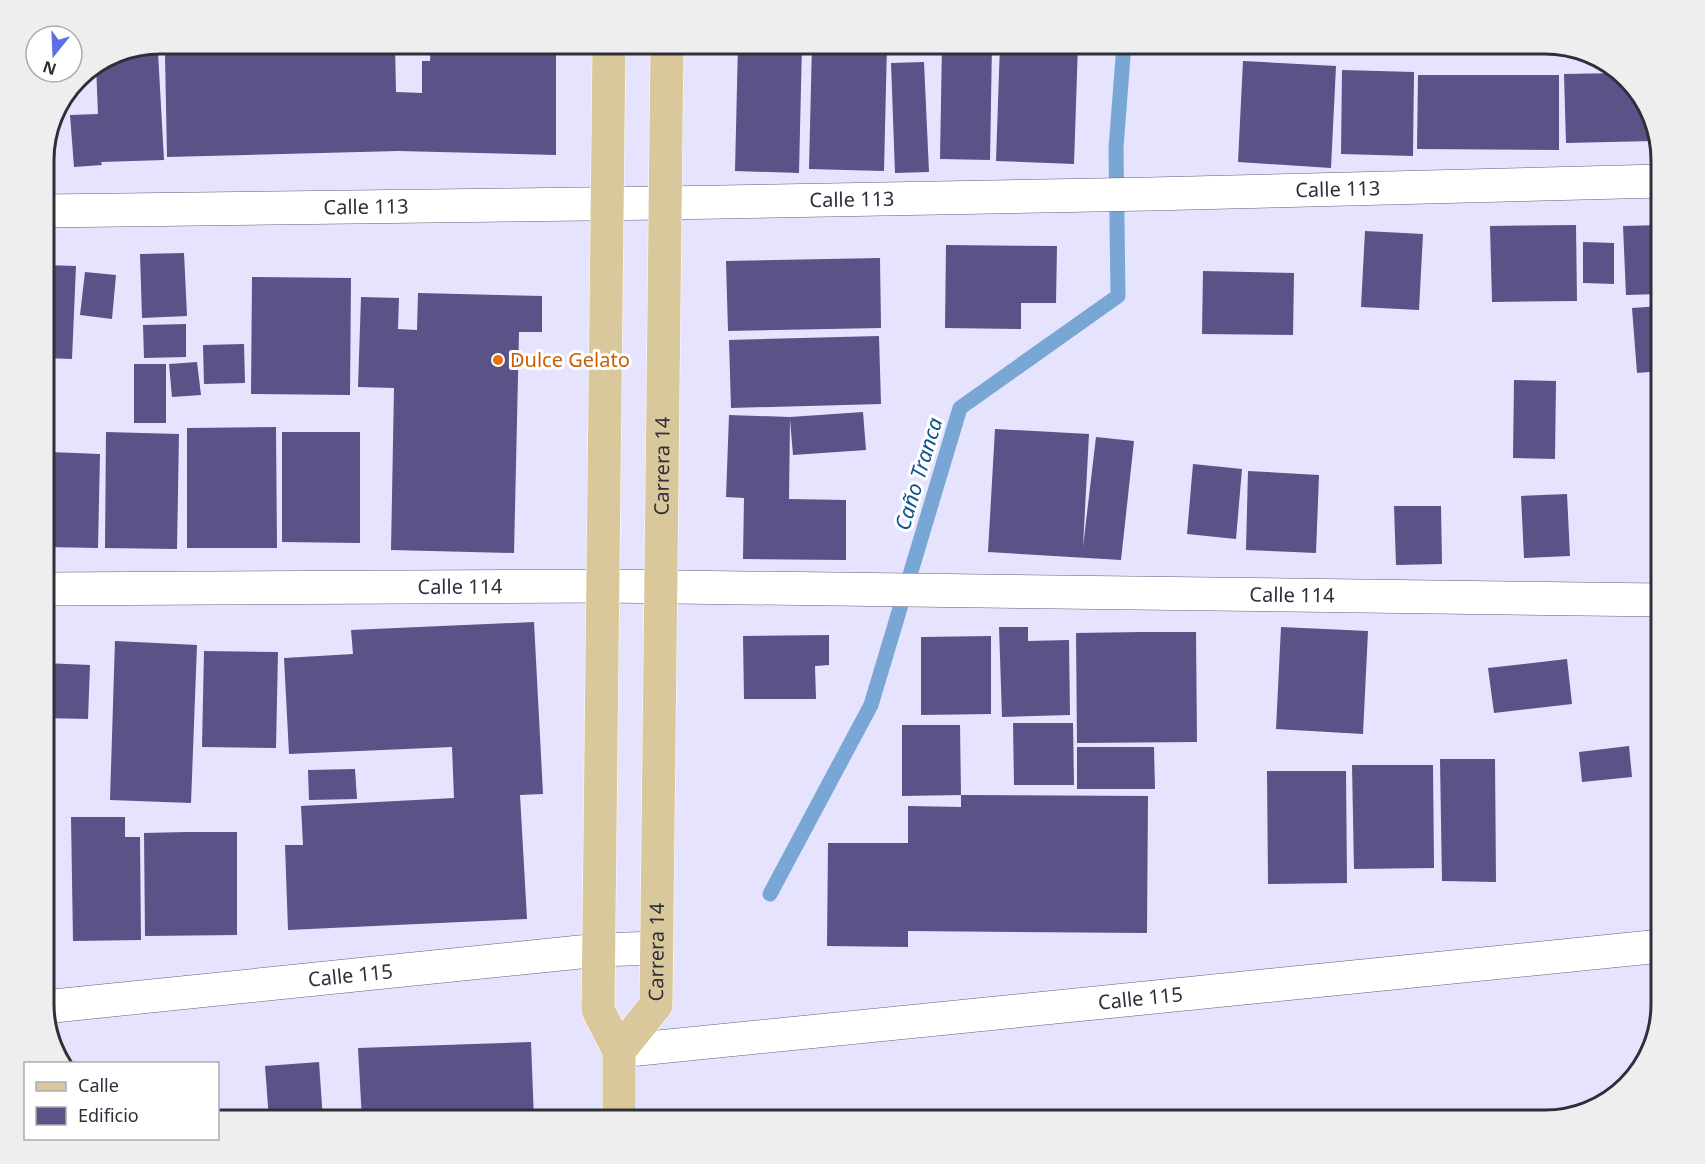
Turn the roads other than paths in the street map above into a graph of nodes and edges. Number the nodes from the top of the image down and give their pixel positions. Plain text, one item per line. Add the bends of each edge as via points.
1 (609, 54) edge
2 (667, 54) edge
3 (1651, 181) edge
4 (607, 203) junction
5 (665, 203) junction
6 (54, 211) edge
7 (603, 586) junction
8 (661, 587) junction
9 (54, 589) edge
10 (1651, 600) edge
11 (1651, 947) edge
12 (657, 948) junction
13 (599, 950) junction
14 (54, 1006) edge
15 (619, 1051) junction
16 (618, 1110) edge

1 - 4 main road
2 - 5 main road, Carrera 14
3 - 5 street, Calle 113
4 - 5 street, Calle 113
4 - 6 street, Calle 113
4 - 7 main road
5 - 8 main road, Carrera 14
7 - 8 street, Calle 114
7 - 9 street, Calle 114
7 - 13 main road
8 - 10 street, Calle 114
8 - 12 main road, Carrera 14
11 - 15 street, Calle 115
12 - 13 street, Calle 115
12 - 15 main road, Carrera 14 via 656,1005
13 - 14 street, Calle 115
13 - 15 main road via 598,1010
15 - 16 main road

